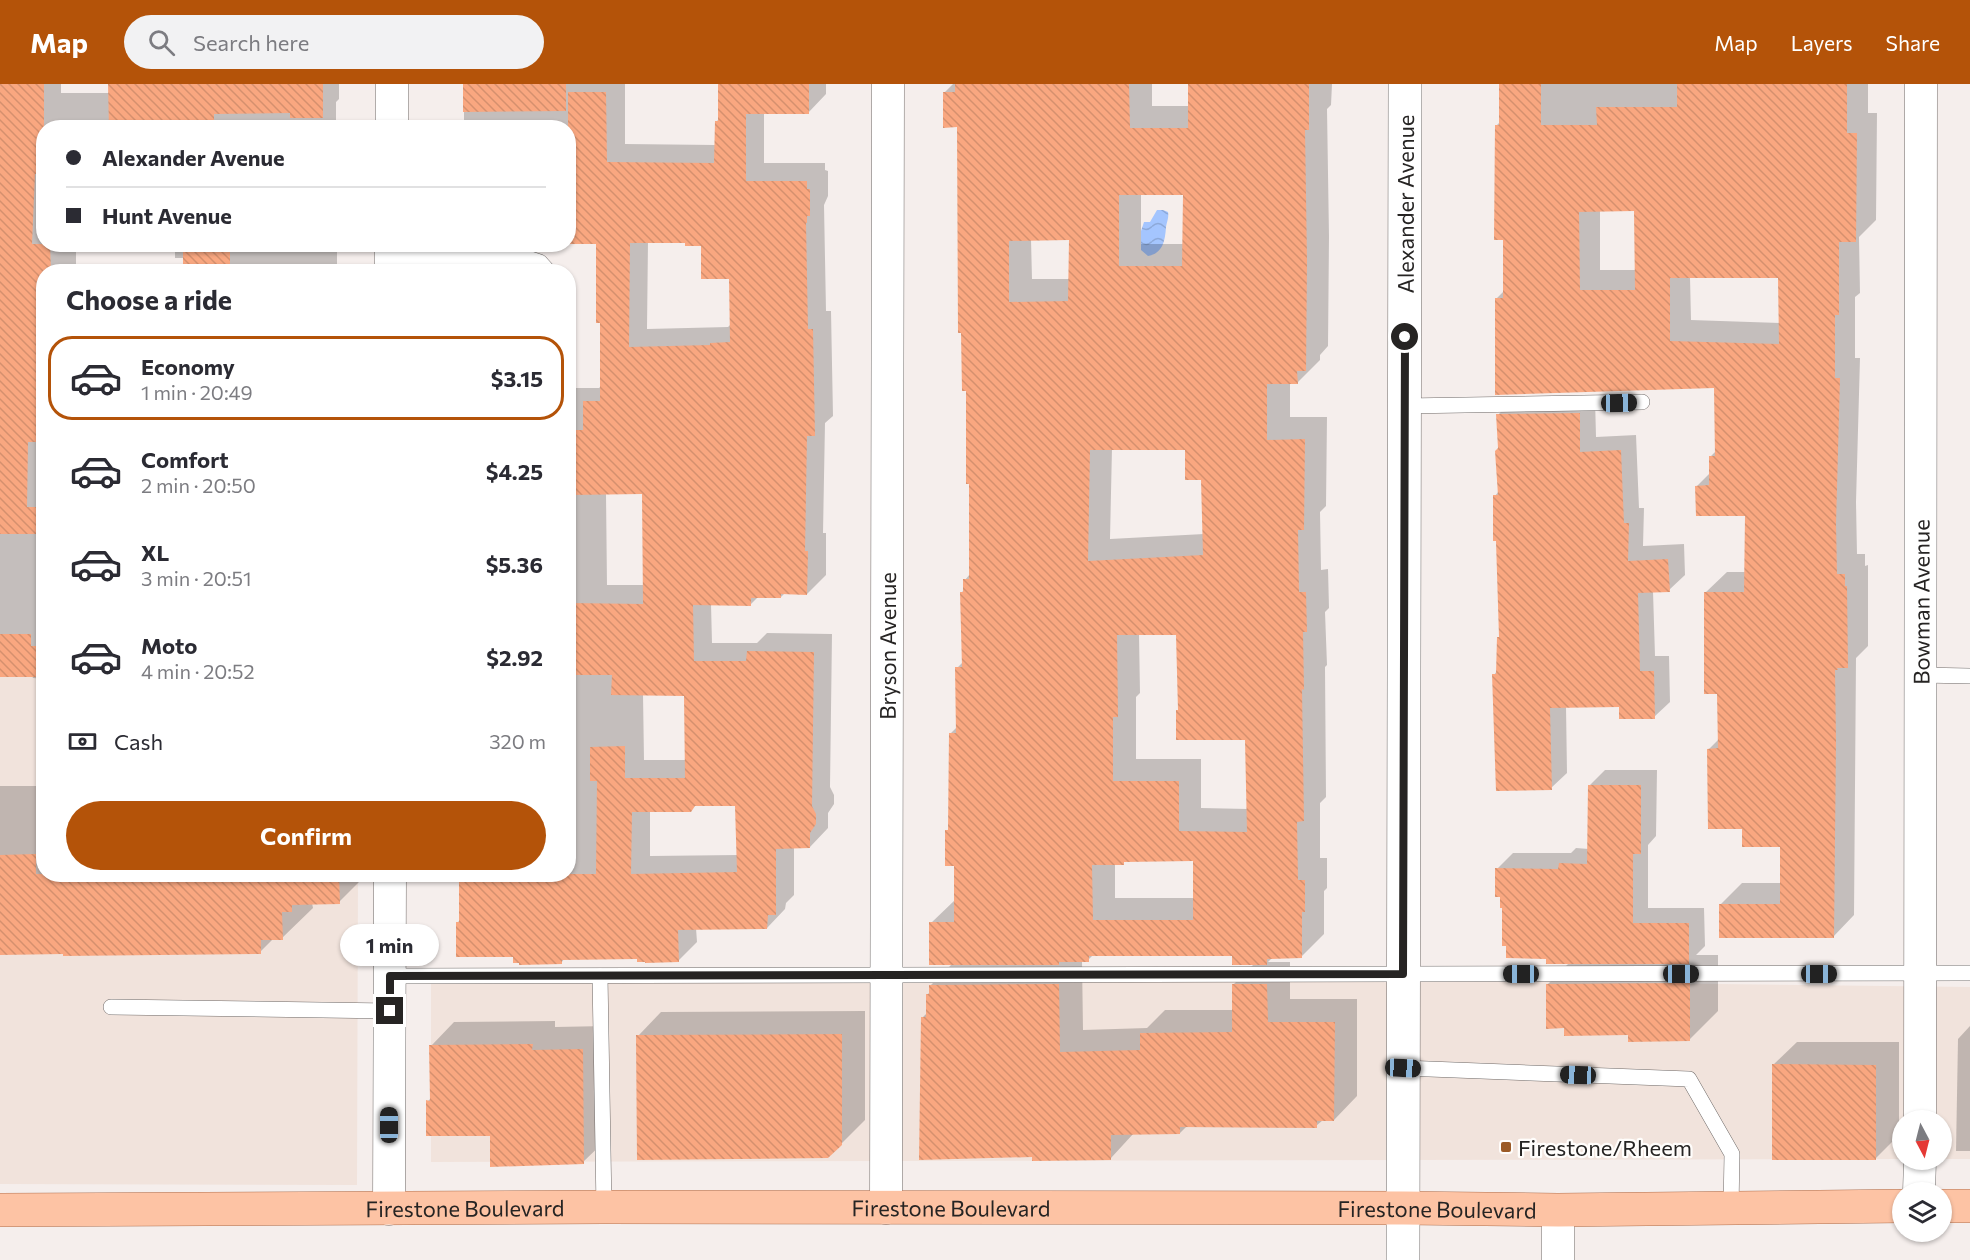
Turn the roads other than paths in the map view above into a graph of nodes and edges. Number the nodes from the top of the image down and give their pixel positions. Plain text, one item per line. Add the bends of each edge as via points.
1 (392, 84) edge
2 (888, 84) edge
3 (1405, 84) edge
4 (1921, 84) edge
5 (392, 120) edge
6 (391, 258) edge
7 (542, 264) edge
8 (1642, 402) dead end
9 (1405, 406) junction
10 (1920, 675) junction
11 (1970, 675) edge
12 (390, 882) edge
13 (1920, 973) junction
14 (1970, 973) edge
15 (1403, 974) junction
16 (886, 975) junction
17 (390, 976) junction
18 (600, 976) junction
19 (111, 1008) dead end
20 (390, 1011) junction
21 (1403, 1068) junction
22 (1920, 1110) edge
23 (1892, 1206) edge
24 (1952, 1206) edge
25 (1970, 1206) edge
26 (604, 1207) junction
27 (886, 1208) junction
28 (1404, 1208) junction
29 (1731, 1208) junction
30 (389, 1209) junction
31 (0, 1210) edge
32 (1558, 1210) junction
33 (1403, 1260) edge
34 (1558, 1260) edge

1 - 5 street
2 - 16 street, Bryson Avenue
3 - 9 street, Alexander Avenue
4 - 10 street, Bowman Avenue
6 - 7 lane via 531,259
8 - 9 lane
9 - 15 street, Alexander Avenue
10 - 11 lane
10 - 13 street, Bowman Avenue
12 - 17 street
13 - 14 lane
13 - 15 lane
13 - 22 street, Bowman Avenue
15 - 16 lane
15 - 21 street, Alexander Avenue
16 - 18 lane
16 - 27 street, Bryson Avenue
17 - 18 lane
17 - 20 street
18 - 26 lane
19 - 20 lane
20 - 30 street
21 - 28 street, Alexander Avenue
21 - 29 lane via 1689,1079 1732,1154
23 - 29 main road, Firestone Boulevard
24 - 25 main road
26 - 27 main road, Firestone Boulevard
26 - 30 main road, Firestone Boulevard
27 - 28 main road, Firestone Boulevard
28 - 32 main road, Firestone Boulevard
28 - 33 street, Alexander Avenue
29 - 32 main road, Firestone Boulevard
30 - 31 main road, Firestone Boulevard
32 - 34 street

